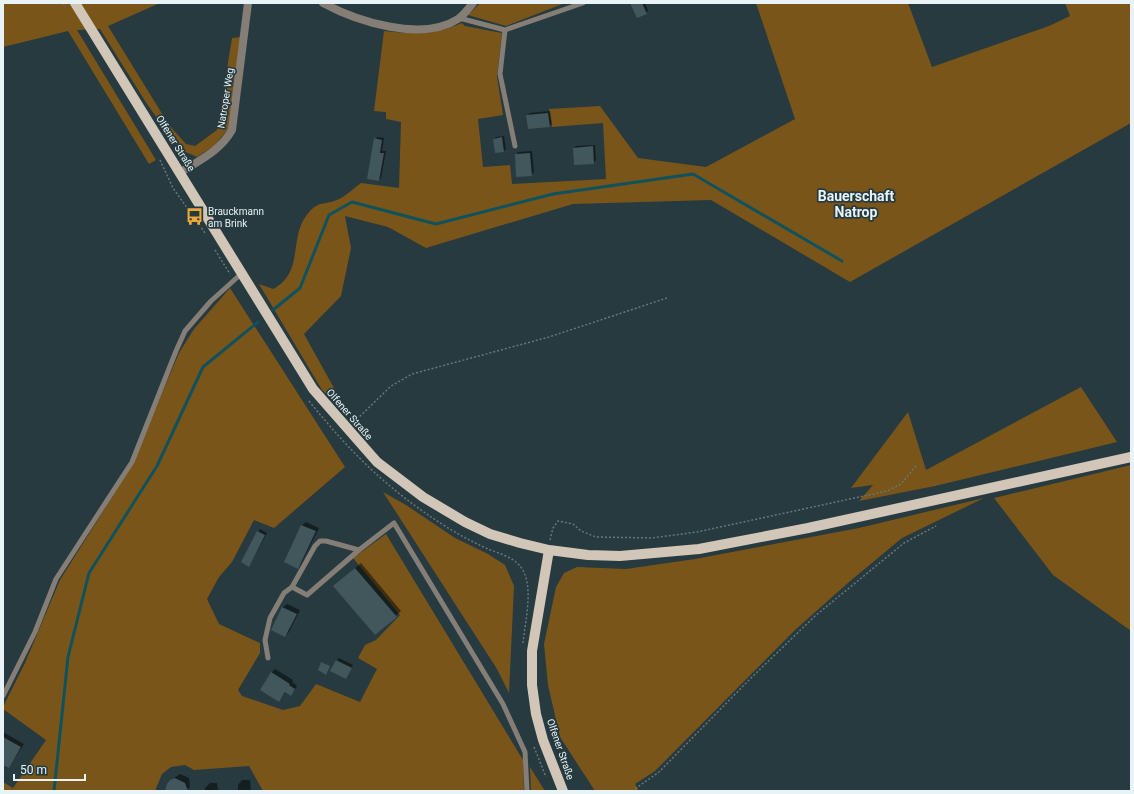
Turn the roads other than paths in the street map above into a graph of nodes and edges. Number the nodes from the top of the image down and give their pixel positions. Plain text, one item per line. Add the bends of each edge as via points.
1 (75, 3) edge
2 (248, 3) edge
3 (323, 3) edge
4 (473, 3) edge
5 (582, 3) edge
6 (459, 18) junction
7 (505, 30) junction
8 (515, 146) dead end
9 (181, 172) junction
10 (241, 274) junction
11 (1131, 457) edge
12 (359, 550) junction
13 (548, 550) junction
14 (292, 587) junction
15 (268, 658) dead end
16 (3, 696) edge
17 (527, 791) edge
18 (563, 791) edge

1 - 9 main road, Olfener Straße
2 - 9 street, Natroper Weg via 232,130 225,142 215,151
3 - 6 street via 339,12 379,25 415,29 441,25
4 - 6 street
5 - 7 lane
6 - 7 lane
7 - 8 lane via 500,74
9 - 10 main road, Olfener Straße
10 - 13 main road, Olfener Straße via 304,377 346,429 377,462 404,485 490,534
10 - 16 lane via 211,301 186,331 132,462 56,579 35,632
11 - 13 main road via 808,528 699,549 620,556
12 - 14 lane via 307,595
12 - 14 lane via 320,541
12 - 17 lane via 394,524 503,704 525,752
13 - 18 main road, Olfener Straße via 532,652 532,685 543,740
14 - 15 lane via 284,594 270,618 265,640

